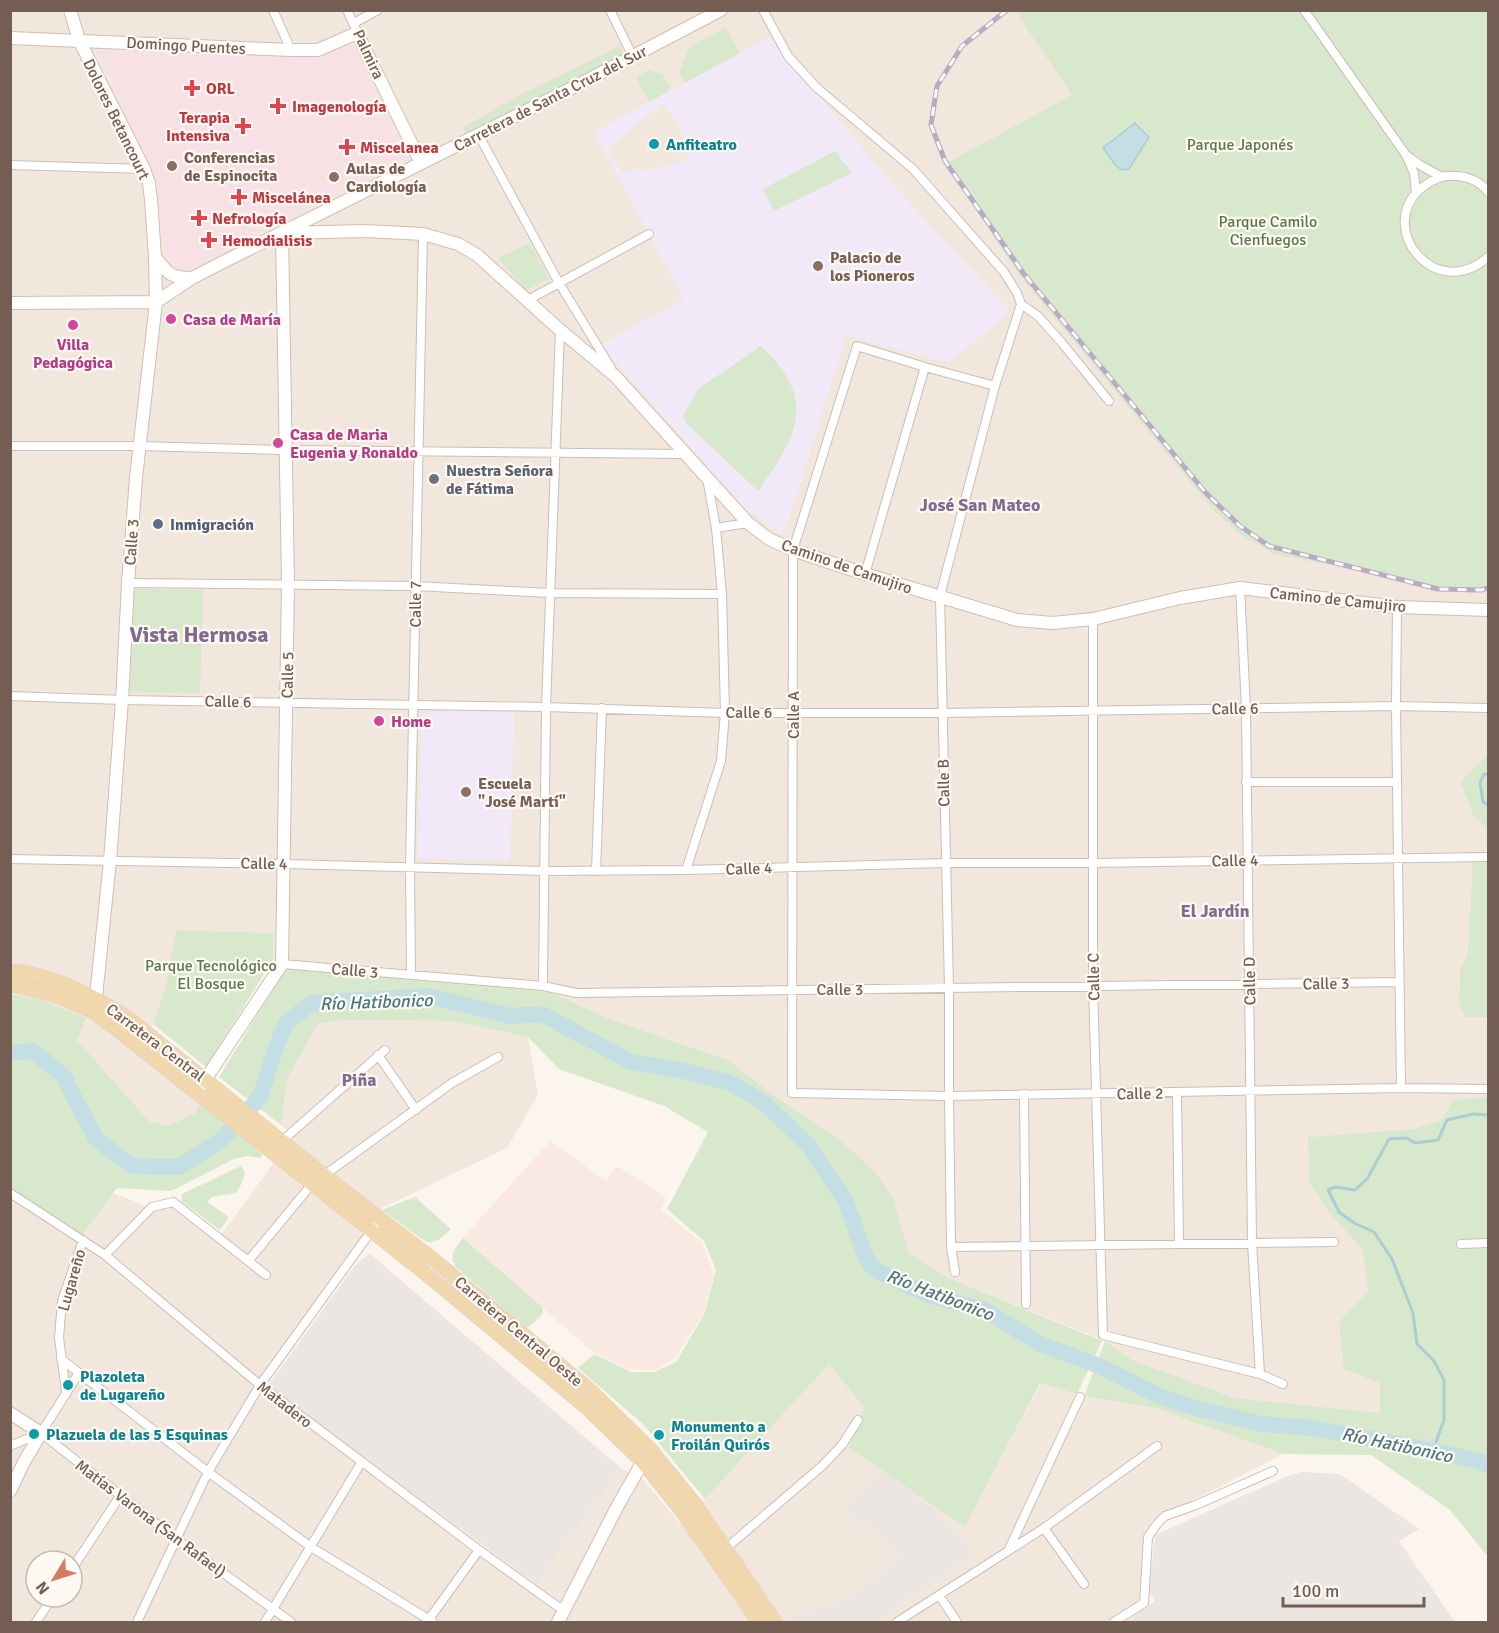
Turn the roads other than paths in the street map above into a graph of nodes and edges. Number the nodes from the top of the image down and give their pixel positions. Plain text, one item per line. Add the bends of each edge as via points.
1 (70, 10) edge
2 (273, 10) edge
3 (347, 10) edge
4 (378, 10) edge
5 (610, 10) edge
6 (721, 10) edge
7 (763, 10) edge
8 (1304, 10) edge
9 (356, 28) junction
10 (10, 38) edge
11 (79, 40) junction
12 (291, 50) junction
13 (633, 57) junction
14 (478, 134) junction
15 (1406, 155) junction
16 (422, 163) junction
17 (10, 165) edge
18 (144, 169) junction
19 (1442, 177) junction
20 (1488, 192) edge
21 (1416, 194) junction
22 (282, 233) junction
23 (423, 234) junction
24 (649, 234) dead end
25 (155, 257) junction
26 (1488, 257) edge
27 (192, 278) junction
28 (559, 283) junction
29 (528, 300) junction
30 (156, 302) junction
31 (10, 303) edge
32 (1021, 304) junction
33 (560, 330) junction
34 (924, 367) junction
35 (615, 376) junction
36 (995, 386) junction
37 (1109, 401) dead end
38 (10, 446) edge
39 (139, 446) junction
40 (286, 450) junction
41 (418, 452) junction
42 (555, 452) junction
43 (686, 454) junction
44 (706, 478) junction
45 (748, 523) junction
46 (716, 528) junction
47 (793, 550) junction
48 (865, 574) junction
49 (128, 583) junction
50 (288, 584) junction
51 (415, 586) junction
52 (1240, 588) junction
53 (549, 592) junction
54 (722, 594) junction
55 (939, 596) junction
56 (1397, 607) junction
57 (1488, 610) edge
58 (1093, 619) junction
59 (10, 696) edge
60 (122, 700) junction
61 (286, 702) junction
62 (415, 705) junction
63 (1396, 706) junction
64 (546, 707) junction
65 (602, 708) junction
66 (1246, 708) junction
67 (1488, 708) edge
68 (1094, 710) junction
69 (793, 712) junction
70 (725, 713) junction
71 (942, 713) junction
72 (1246, 782) junction
73 (1397, 782) junction
74 (1398, 857) junction
75 (1488, 857) edge
76 (10, 859) edge
77 (1247, 860) junction
78 (110, 861) junction
79 (945, 863) junction
80 (1091, 863) junction
81 (285, 864) junction
82 (410, 867) junction
83 (793, 867) junction
84 (686, 870) junction
85 (545, 871) junction
86 (596, 871) junction
87 (282, 964) junction
88 (10, 970) edge
89 (411, 974) junction
90 (1399, 981) junction
91 (10, 984) edge
92 (1249, 984) junction
93 (1093, 985) junction
94 (543, 986) junction
95 (950, 988) junction
96 (792, 989) junction
97 (96, 998) junction
98 (498, 1057) dead end
99 (211, 1083) junction
100 (1401, 1088) junction
101 (1488, 1089) edge
102 (1251, 1091) junction
103 (792, 1093) joint
104 (1176, 1093) junction
105 (1024, 1094) junction
106 (1096, 1094) junction
107 (202, 1095) junction
108 (948, 1096) junction
109 (416, 1110) junction
110 (279, 1139) junction
111 (324, 1176) junction
112 (312, 1184) junction
113 (10, 1194) edge
114 (380, 1219) junction
115 (371, 1230) junction
116 (83, 1240) junction
117 (1334, 1242) dead end
118 (1179, 1243) junction
119 (1252, 1243) junction
120 (1488, 1243) edge
121 (1461, 1244) dead end
122 (1026, 1246) junction
123 (1100, 1246) junction
124 (951, 1247) junction
125 (105, 1255) junction
126 (249, 1260) junction
127 (955, 1272) dead end
128 (266, 1275) dead end
129 (1026, 1304) dead end
130 (530, 1339) junction
131 (520, 1350) junction
132 (61, 1359) junction
133 (79, 1373) junction
134 (1260, 1374) junction
135 (1283, 1384) dead end
136 (260, 1385) junction
137 (66, 1392) junction
138 (1080, 1397) dead end
139 (10, 1413) edge
140 (858, 1420) dead end
141 (41, 1433) junction
142 (10, 1446) edge
143 (1157, 1446) dead end
144 (646, 1455) junction
145 (361, 1463) junction
146 (1273, 1471) dead end
147 (208, 1472) junction
148 (10, 1491) edge
149 (120, 1496) junction
150 (1044, 1528) junction
151 (176, 1539) junction
152 (311, 1547) junction
153 (726, 1548) junction
154 (1009, 1549) junction
155 (479, 1550) junction
156 (84, 1551) edge
157 (715, 1557) junction
158 (1084, 1584) dead end
159 (939, 1595) junction
160 (45, 1609) edge
161 (273, 1609) junction
162 (561, 1617) edge
163 (429, 1622) edge
164 (36, 1623) edge
165 (137, 1623) edge
166 (265, 1623) edge
167 (291, 1623) edge
168 (759, 1623) edge
169 (775, 1623) edge
170 (897, 1623) edge
171 (957, 1623) edge
172 (1114, 1623) edge

1 - 11 main road, Dolores Betancourt
2 - 12 street
3 - 9 street, Palmira
4 - 9 street, Domingo Puentes
5 - 13 street
6 - 13 main road, Carretera de Santa Cruz del Sur
7 - 32 street via 788,56 816,87 913,169 1004,272
8 - 15 street
9 - 12 main road, Domingo Puentes via 318,50
9 - 16 main road, Palmira
10 - 11 main road, Domingo Puentes
11 - 12 main road, Domingo Puentes
11 - 18 main road, Dolores Betancourt
13 - 14 main road, Carretera de Santa Cruz del Sur
14 - 16 main road, Carretera de Santa Cruz del Sur
14 - 28 street
15 - 19 street
15 - 21 street via 1414,173
16 - 22 main road, Carretera de Santa Cruz del Sur
17 - 18 street
18 - 25 main road, Dolores Betancourt via 149,183
19 - 20 street via 1471,179
19 - 21 street
21 - 26 street via 1405,224 1408,240 1428,265 1459,272
22 - 23 main road, Camino de Camujiro
22 - 27 main road, Carretera de Santa Cruz del Sur
22 - 40 main road, Calle 5
23 - 29 main road, Camino de Camujiro via 458,244 477,255
23 - 41 street, Calle 7
24 - 28 street
25 - 27 main road via 176,278
25 - 30 main road, Dolores Betancourt
27 - 30 main road, Carretera de Santa Cruz del Sur
28 - 29 street
28 - 35 street
29 - 33 main road, Camino de Camujiro
30 - 31 main road
30 - 39 main road, Calle 3
32 - 36 street, Calle B
32 - 37 street via 1038,316
33 - 35 main road, Camino de Camujiro
33 - 42 street
34 - 36 street
34 - 47 street, Calle A via 857,346
34 - 48 street
35 - 43 main road, Camino de Camujiro
36 - 55 street, Calle B
38 - 39 street
39 - 40 street
39 - 49 main road, Calle 3
40 - 41 street
40 - 50 main road, Calle 5
41 - 42 street
41 - 51 street, Calle 7
42 - 43 street
42 - 53 street
43 - 44 main road, Camino de Camujiro
44 - 45 main road, Camino de Camujiro
44 - 46 street
45 - 46 street
45 - 47 main road, Camino de Camujiro
46 - 54 street
47 - 48 main road, Camino de Camujiro
47 - 69 street, Calle A
48 - 55 main road, Camino de Camujiro
49 - 50 street
49 - 60 main road, Calle 3
50 - 51 street
50 - 61 main road, Calle 5
51 - 53 street
51 - 62 street, Calle 7
52 - 56 main road, Camino de Camujiro
52 - 58 main road, Camino de Camujiro
52 - 66 street, Calle D
53 - 54 street
53 - 64 street
54 - 70 street
55 - 58 main road, Camino de Camujiro via 1017,620 1053,623
55 - 71 street, Calle B
56 - 57 main road, Camino de Camujiro
56 - 63 street
58 - 68 street, Calle C
59 - 60 street, Calle 6
60 - 61 street, Calle 6
60 - 78 main road, Calle 3
61 - 62 street, Calle 6
61 - 81 main road, Calle 5
62 - 64 street, Calle 6
62 - 82 street, Calle 7
63 - 66 street, Calle 6
63 - 67 street, Calle 6
63 - 73 street
64 - 65 street, Calle 6
64 - 85 street
65 - 70 street, Calle 6
65 - 86 street
66 - 68 street, Calle 6
66 - 72 street, Calle D
68 - 71 street, Calle 6
68 - 80 street, Calle C
69 - 70 street, Calle 6
69 - 71 street, Calle 6
69 - 83 street, Calle A
70 - 84 street via 721,761
71 - 79 street, Calle B
72 - 73 street
72 - 77 street, Calle D
73 - 74 street
74 - 75 street, Calle 4
74 - 77 street, Calle 4
74 - 90 street
76 - 78 street, Calle 4
77 - 80 street, Calle 4
77 - 92 street, Calle D
78 - 81 street, Calle 4
78 - 97 main road, Calle 3
79 - 80 street, Calle 4
79 - 83 street, Calle 4
79 - 95 street, Calle B
80 - 93 street, Calle C
81 - 82 street, Calle 4
81 - 87 main road, Calle 5
82 - 85 street, Calle 4
82 - 89 street, Calle 7
83 - 84 street, Calle 4
83 - 96 street, Calle A
84 - 86 street, Calle 4
85 - 86 street, Calle 4
85 - 94 street
87 - 89 street, Calle 3
87 - 99 main road
88 - 97 main road via 59,982
89 - 94 street, Calle 3
90 - 92 street, Calle 3
90 - 100 street
91 - 107 main road, Carretera Central Oeste via 57,996 92,1011
92 - 93 street, Calle 3
92 - 102 street, Calle D
93 - 95 street, Calle 3
93 - 106 street, Calle C
94 - 96 street, Calle 3 via 576,993
95 - 96 street, Calle 3
95 - 108 street, Calle B
96 - 103 street, Calle A
97 - 99 main road, Carretera Central
98 - 109 street via 452,1083
99 - 107 main road
99 - 110 main road, Carretera Central Oeste
100 - 101 street, Calle 2
100 - 102 street, Calle 2
102 - 104 street, Calle 2
102 - 119 street, Calle D
103 - 108 street, Calle 2
104 - 106 street, Calle 2
104 - 118 street
105 - 106 street, Calle 2
105 - 108 street, Calle 2
105 - 122 street
106 - 123 street, Calle C
107 - 112 main road, Carretera Central Oeste
108 - 124 street, Calle B
109 - 110 street via 381,1052
109 - 111 street
110 - 111 main road, Carretera Central Oeste
111 - 112 street
111 - 114 main road, Carretera Central Oeste
112 - 115 main road, Carretera Central Oeste
112 - 126 street
113 - 116 street, Matadero
114 - 115 street
114 - 130 main road, Carretera Central Oeste
115 - 131 main road, Carretera Central Oeste
115 - 136 street
116 - 125 street, Matadero
116 - 132 street, Lugareño via 62,1301 58,1338
117 - 119 street
118 - 119 street
118 - 123 street
119 - 134 street, Calle D
120 - 121 street
122 - 123 street
122 - 124 street
122 - 129 street
123 - 134 street, Calle C via 1103,1335
124 - 127 street, Calle B
125 - 126 street via 152,1207 173,1202
125 - 136 street, Matadero
126 - 128 street
130 - 131 main road
130 - 144 main road, Carretera Central Oeste via 591,1391
131 - 144 main road, Carretera Central Oeste
132 - 133 street
132 - 137 street, Lugareño
133 - 137 street
133 - 147 street
134 - 135 street
136 - 145 street, Matadero
136 - 147 street
137 - 141 street
138 - 154 street
139 - 141 main road, Matías Varona (San Rafael)
140 - 153 street via 822,1466
141 - 142 street
141 - 148 main road
141 - 149 street, Matías Varona (San Rafael)
143 - 150 street
144 - 153 main road, Carretera Central Oeste via 695,1504
144 - 157 main road, Carretera Central Oeste
144 - 162 main road
145 - 152 street
145 - 155 street, Matadero
146 - 172 street via 1165,1516 1148,1537 1144,1603
147 - 151 street
147 - 152 street
149 - 151 street, Matías Varona (San Rafael)
149 - 156 street
150 - 154 street
150 - 158 street
151 - 161 street, Matías Varona (San Rafael)
151 - 165 street
152 - 161 street
152 - 163 street
153 - 157 street
153 - 169 main road, Carretera Central Oeste
154 - 159 street
155 - 162 street, Matadero
155 - 163 street
157 - 168 main road, Carretera Central Oeste
159 - 170 street
159 - 171 street
160 - 164 street
161 - 166 street
161 - 167 street, Matías Varona (San Rafael)

